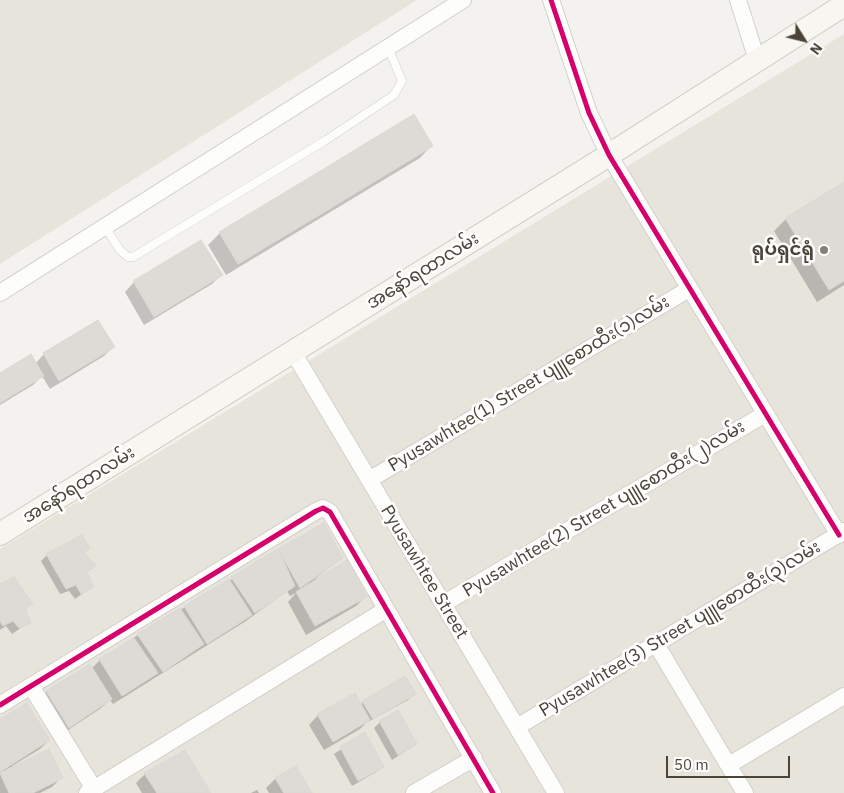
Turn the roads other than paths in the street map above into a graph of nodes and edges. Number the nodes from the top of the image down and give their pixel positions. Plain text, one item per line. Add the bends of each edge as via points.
1 (462, 0) edge
2 (551, 0) edge
3 (738, 0) edge
4 (843, 7) edge
5 (388, 47) junction
6 (757, 60) junction
7 (609, 155) junction
8 (105, 227) junction
9 (689, 289) junction
10 (0, 293) edge
11 (293, 352) junction
12 (765, 414) junction
13 (369, 480) junction
14 (841, 533) edge
15 (0, 534) edge
16 (443, 604) junction
17 (385, 610) junction
18 (656, 644) junction
19 (31, 686) junction
20 (844, 696) edge
21 (0, 705) edge
22 (517, 727) junction
23 (474, 758) junction
24 (729, 765) junction
25 (91, 791) edge
26 (414, 793) edge
27 (493, 793) edge
28 (556, 793) edge
29 (745, 793) edge

1 - 5 street
2 - 7 street via 589,113
3 - 6 street
4 - 6 main road, အနော်ရထာလမ်း
5 - 8 street
5 - 8 lane via 402,81 394,95 326,140 133,257 120,250
6 - 7 main road, အနော်ရထာလမ်း
7 - 9 street
7 - 11 main road, အနော်ရထာလမ်း
8 - 10 street
9 - 12 street
9 - 13 street, Pyusawhtee(1) Street ပျူစောထီး(၁)လမ်း
11 - 13 street, Pyusawhtee Street
11 - 15 main road, အနော်ရထာလမ်း
12 - 14 street
12 - 16 street, Pyusawhtee(2) Street ပျူစောထီး(၂)လမ်း
13 - 16 street, Pyusawhtee Street
14 - 18 street, Pyusawhtee(3) Street ပျူစောထီး(၃)လမ်း
16 - 22 street, Pyusawhtee Street
17 - 19 street via 330,512 323,508
17 - 23 street
17 - 25 street
18 - 22 street, Pyusawhtee(3) Street ပျူစောထီး(၃)လမ်း
18 - 24 street
19 - 21 street
19 - 25 street
20 - 24 street
22 - 28 street, Pyusawhtee Street
23 - 26 street
23 - 27 street
24 - 29 street

